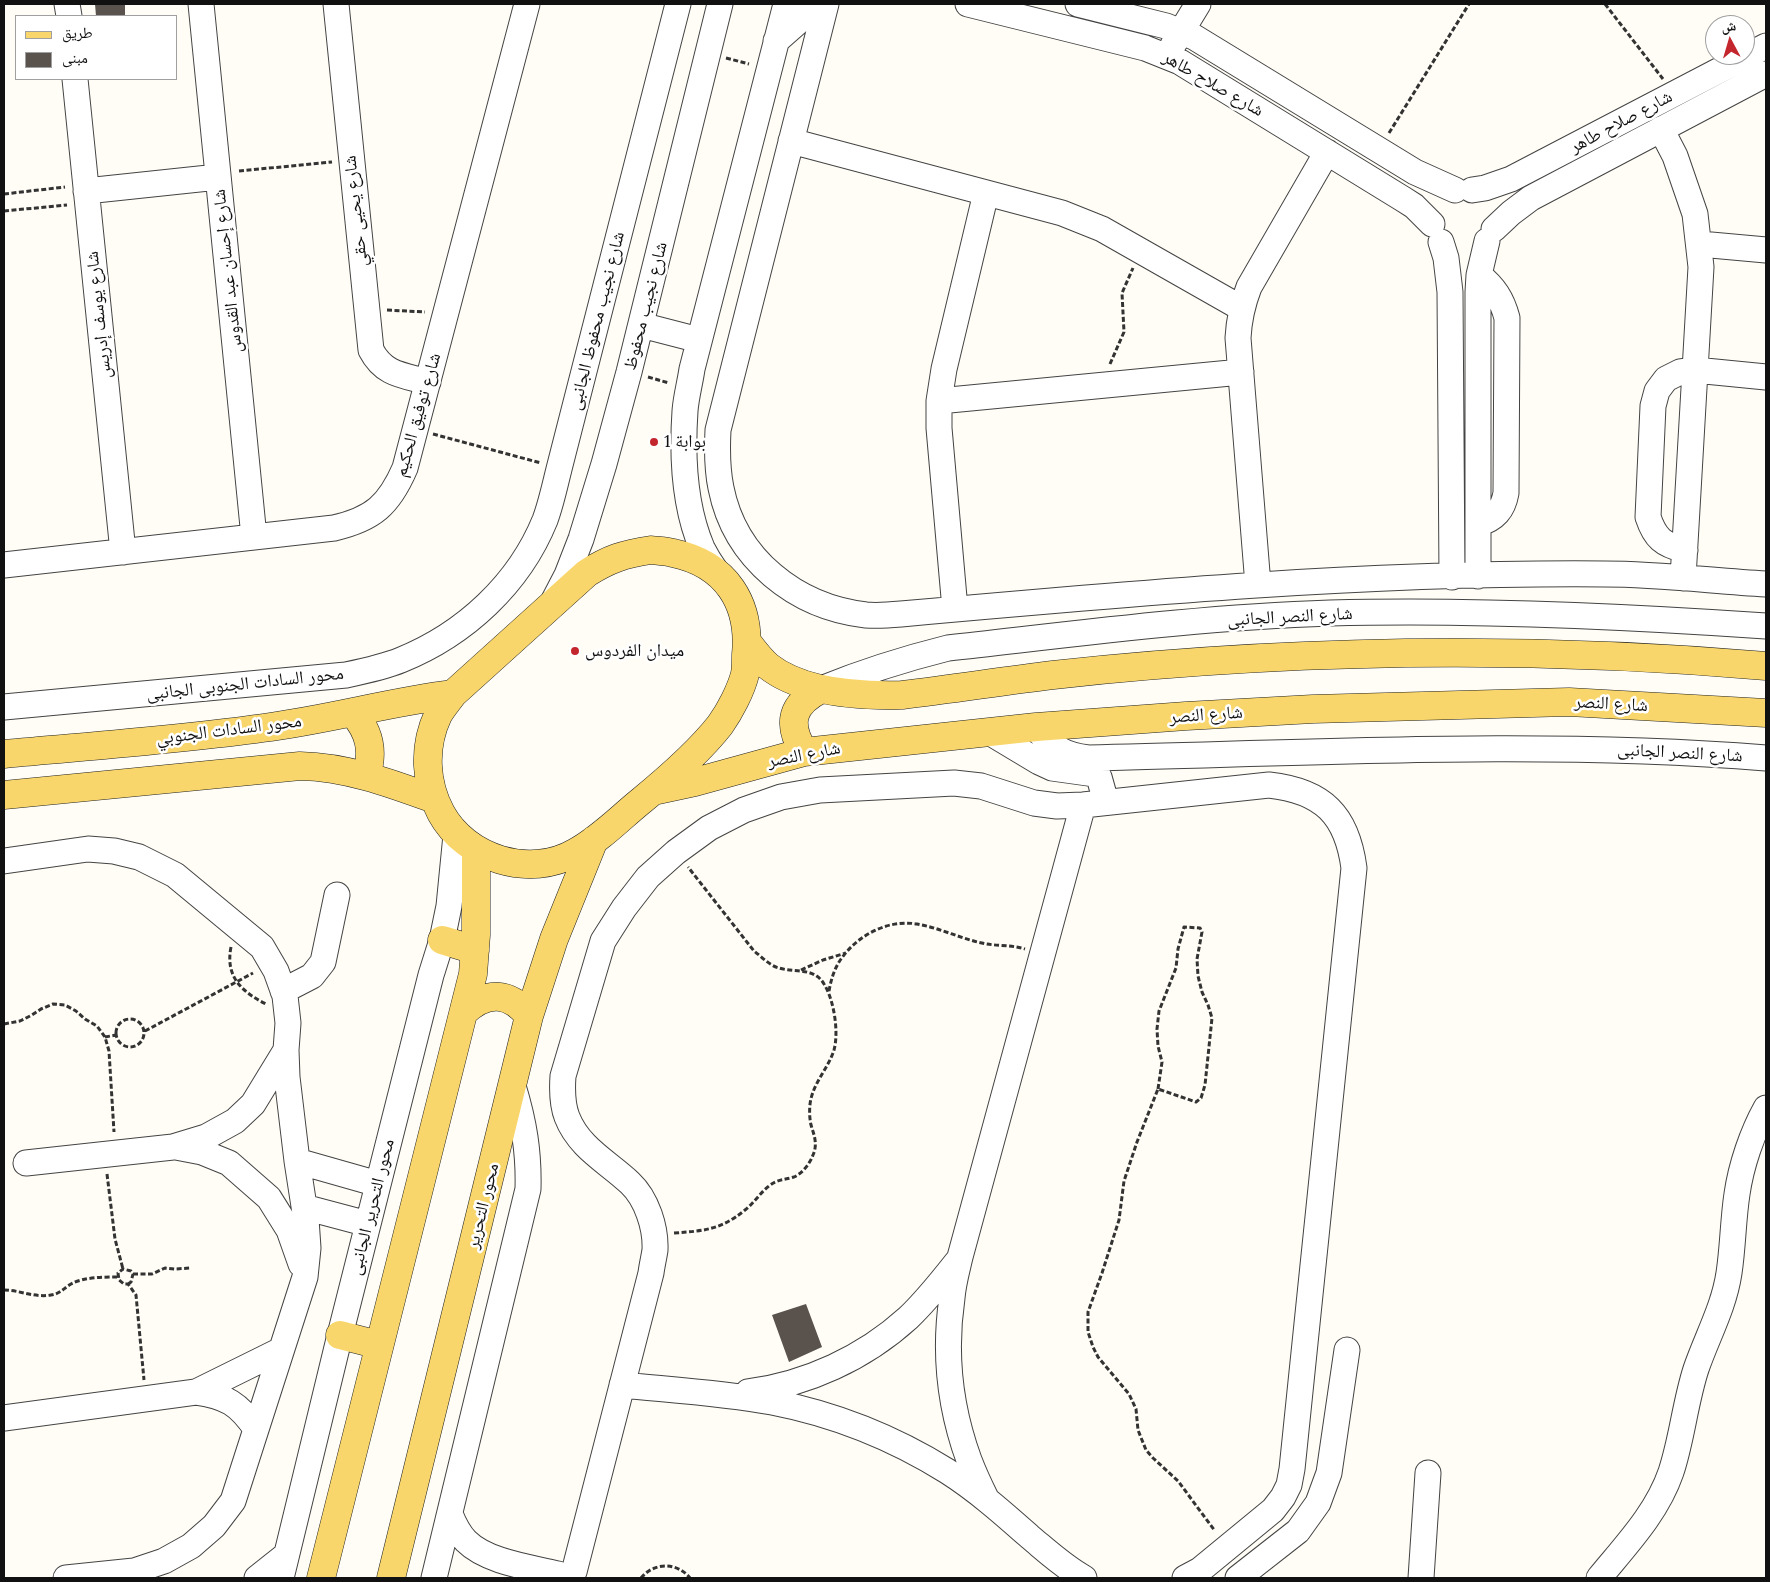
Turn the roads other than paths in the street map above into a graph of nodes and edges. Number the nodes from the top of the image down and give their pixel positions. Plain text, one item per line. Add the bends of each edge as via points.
1 (201, 4) edge
2 (336, 4) edge
3 (527, 4) edge
4 (786, 4) edge
5 (818, 4) edge
6 (826, 4) edge
7 (968, 4) edge
8 (1078, 4) edge
9 (1198, 4) edge
10 (677, 8) edge
11 (718, 12) edge
12 (1181, 32) junction
13 (776, 41) junction
14 (1766, 46) edge
15 (1166, 55) junction
16 (1766, 74) edge
17 (75, 80) edge
18 (1661, 129) junction
19 (791, 141) junction
20 (1327, 152) junction
21 (218, 175) junction
22 (1463, 190) junction
23 (86, 193) junction
24 (986, 193) junction
25 (1437, 233) junction
26 (1490, 235) junction
27 (1700, 244) junction
28 (1766, 250) edge
29 (1479, 275) junction
30 (1241, 308) junction
31 (641, 325) junction
32 (699, 340) junction
33 (1695, 370) junction
34 (1241, 372) junction
35 (1766, 377) edge
36 (428, 382) junction
37 (939, 401) junction
38 (1478, 472) junction
39 (1451, 473) junction
40 (1478, 524) junction
41 (254, 538) junction
42 (1685, 550) junction
43 (123, 552) junction
44 (4, 565) edge
45 (716, 572) junction
46 (1478, 576) junction
47 (1452, 577) junction
48 (1683, 578) junction
49 (1766, 584) edge
50 (1258, 585) junction
51 (553, 602) junction
52 (955, 610) junction
53 (473, 617) joint
54 (1766, 626) edge
55 (748, 643) junction
56 (1766, 666) edge
57 (821, 689) junction
58 (453, 694) junction
59 (4, 707) edge
60 (353, 713) junction
61 (1766, 713) edge
62 (1036, 727) junction
63 (989, 732) junction
64 (804, 752) junction
65 (4, 754) edge
66 (1172, 756) junction
67 (1766, 758) edge
68 (366, 776) junction
69 (653, 791) junction
70 (4, 795) edge
71 (1141, 798) junction
72 (434, 799) junction
73 (1094, 803) junction
74 (594, 840) junction
75 (466, 842) junction
76 (4, 861) edge
77 (337, 895) dead end
78 (442, 940) junction
79 (475, 950) junction
80 (285, 1003) junction
81 (464, 1012) junction
82 (529, 1016) junction
83 (286, 1050) junction
84 (513, 1086) junction
85 (253, 1104) junction
86 (1766, 1108) edge
87 (290, 1109) junction
88 (235, 1121) junction
89 (173, 1147) junction
90 (297, 1161) junction
91 (26, 1163) dead end
92 (229, 1164) junction
93 (378, 1184) junction
94 (269, 1198) junction
95 (302, 1199) junction
96 (368, 1224) junction
97 (960, 1257) junction
98 (305, 1277) junction
99 (340, 1335) junction
100 (379, 1345) junction
101 (280, 1350) junction
102 (1347, 1350) dead end
103 (622, 1385) junction
104 (196, 1392) junction
105 (727, 1395) junction
106 (4, 1418) edge
107 (256, 1429) junction
108 (1428, 1473) dead end
109 (986, 1498) junction
110 (450, 1514) junction
111 (283, 1567) edge
112 (567, 1575) edge
113 (1068, 1575) edge
114 (66, 1578) edge
115 (257, 1578) edge
116 (321, 1578) edge
117 (391, 1578) edge
118 (434, 1578) edge
119 (1185, 1578) edge
120 (1238, 1578) edge
121 (1422, 1578) edge
122 (1600, 1578) edge

1 - 21 street, شارع إحسان عبد القدوس
2 - 36 street, شارع يحيى حقي via 371,350 385,369
3 - 36 street, شارع توفيق الحكيم
4 - 13 street
5 - 13 street
6 - 19 street
7 - 15 street, شارع صلاح طاهر
8 - 12 street, شارع صلاح طاهر
9 - 12 street
10 - 11 street
10 - 53 street, شارع نجيب محفوظ الجانبى via 545,519 515,572
11 - 31 street, شارع نجيب محفوظ
12 - 15 street
12 - 22 street, شارع صلاح طاهر via 1416,172
13 - 32 street
14 - 22 street, شارع صلاح طاهر via 1511,179 1485,188
15 - 20 street, شارع صلاح طاهر
16 - 18 street, شارع صلاح طاهر
17 - 23 street, شارع يوسف إدريس
18 - 26 street, شارع صلاح طاهر via 1531,198
18 - 27 street via 1685,184
19 - 24 street
19 - 52 street via 718,430 717,460 721,489 730,517 762,566 791,590 811,601 840,611 868,615
20 - 25 street, شارع صلاح طاهر via 1414,206
20 - 30 street via 1249,287
21 - 23 street
21 - 41 street, شارع إحسان عبد القدوس
22 - 25 street via 1446,193 1440,199 1432,215
22 - 26 street via 1486,198 1491,205 1495,221
23 - 43 street, شارع يوسف إدريس
24 - 30 street via 1062,213 1102,229
24 - 37 street
25 - 26 street via 1449,248 1459,251 1479,247
25 - 39 street via 1446,258 1450,292
26 - 29 street
27 - 28 street
27 - 33 street
29 - 38 street
29 - 40 street via 1498,294 1507,318 1506,493 1498,514
30 - 34 street via 1238,338
31 - 32 street
31 - 51 street, شارع نجيب محفوظ via 581,539 568,575
32 - 45 street via 685,409 686,480 702,547
33 - 35 street
33 - 42 street
33 - 42 street via 1680,372 1666,379 1657,391 1653,406 1648,517 1660,540
34 - 37 street
34 - 50 street
36 - 41 street, شارع توفيق الحكيم via 405,468 385,502 353,524
37 - 52 street
38 - 39 street
38 - 40 street
39 - 47 street
40 - 46 street
41 - 43 street, شارع توفيق الحكيم
42 - 48 street
43 - 44 street, شارع توفيق الحكيم
45 - 51 main road via 673,553 651,550 628,553 587,573
45 - 55 main road via 737,595 746,621
46 - 47 street
46 - 48 street via 1607,574
47 - 50 street
48 - 49 street
50 - 52 street
51 - 58 main road
53 - 59 street, محور السادات الجنوبى الجانبى via 451,634 409,656 346,675
54 - 57 street, شارع النصر الجانبى via 1554,614 1441,612 1328,613 1233,619 948,648 905,659
55 - 57 main road via 768,666 787,677
55 - 69 main road via 744,675 720,724 691,757
56 - 57 main road via 1573,655 1365,655 1261,659 1054,675 902,695 860,695
57 - 64 main road via 807,696 797,708 793,723 795,738
58 - 60 main road, محور السادات الجنوبي via 418,698
58 - 72 main road via 438,715 429,742 427,771
60 - 65 main road, محور السادات الجنوبي via 263,728
60 - 68 main road via 365,728 368,738 370,757
61 - 62 main road, شارع النصر via 1569,702 1451,704 1313,708
62 - 63 main road, شارع النصر
62 - 66 street, شارع النصر الجانبى via 1052,746 1076,757
63 - 64 main road, شارع النصر
63 - 73 street via 1052,768 1095,774 1099,777
64 - 69 main road, شارع النصر
66 - 67 street, شارع النصر الجانبى via 1515,748
66 - 71 street via 1140,774
68 - 70 main road via 333,768 300,766
68 - 72 main road
69 - 74 main road
71 - 73 street
71 - 119 street via 1270,785 1291,788 1312,796 1338,820 1351,846 1354,868 1289,1485 1273,1510 1200,1570
72 - 75 main road via 447,824
73 - 97 street via 1042,953
73 - 103 street via 1057,806 1034,803 981,786 954,783 820,790 744,810 709,828 648,878 604,941 563,1076 562,1096 567,1117 577,1136 591,1152 632,1184 645,1204 653,1226 655,1249 651,1273
74 - 75 main road via 567,856 531,864 489,856
74 - 82 main road, محور التحرير via 554,939
75 - 78 street, محور التحرير الجانبى
75 - 79 main road
76 - 80 street via 88,849 114,851 139,857 175,875 262,947
77 - 80 street via 323,962
78 - 79 main road
78 - 93 street, محور التحرير الجانبى
79 - 81 main road
80 - 83 street via 288,1023
81 - 82 main road via 473,1003 498,996 521,1006
81 - 100 main road
82 - 84 main road, محور التحرير
83 - 85 street
83 - 87 street
84 - 110 street via 526,1137 528,1189
84 - 117 main road, محور التحرير
85 - 87 street via 266,1101
85 - 88 street
86 - 122 street via 1737,1193 1725,1294 1696,1370 1664,1490 1646,1520
87 - 90 street
88 - 89 street via 206,1138
88 - 92 street via 226,1133 224,1149
89 - 91 street
89 - 92 street via 202,1152
90 - 93 street
90 - 95 street
92 - 94 street
93 - 96 street, محور التحرير الجانبى
94 - 95 street via 277,1202
94 - 98 street via 288,1230
95 - 96 street
95 - 98 street via 308,1248
96 - 99 street, محور التحرير الجانبى
97 - 105 street via 908,1318 842,1364 766,1390
97 - 109 street via 949,1330 950,1380 959,1429
98 - 101 street
99 - 100 main road
99 - 111 street, محور التحرير الجانبى
100 - 116 main road
101 - 104 street
101 - 107 street
102 - 120 street via 1329,1473 1318,1503 1298,1530
103 - 105 street
103 - 112 street
104 - 106 street
104 - 107 street via 215,1394 232,1402
105 - 109 street via 819,1413 864,1429 948,1472
107 - 114 street via 233,1501 214,1526 191,1546 164,1561 134,1571
108 - 121 street
109 - 113 street
110 - 112 street via 465,1540 477,1550 495,1558
110 - 118 street
111 - 115 street

